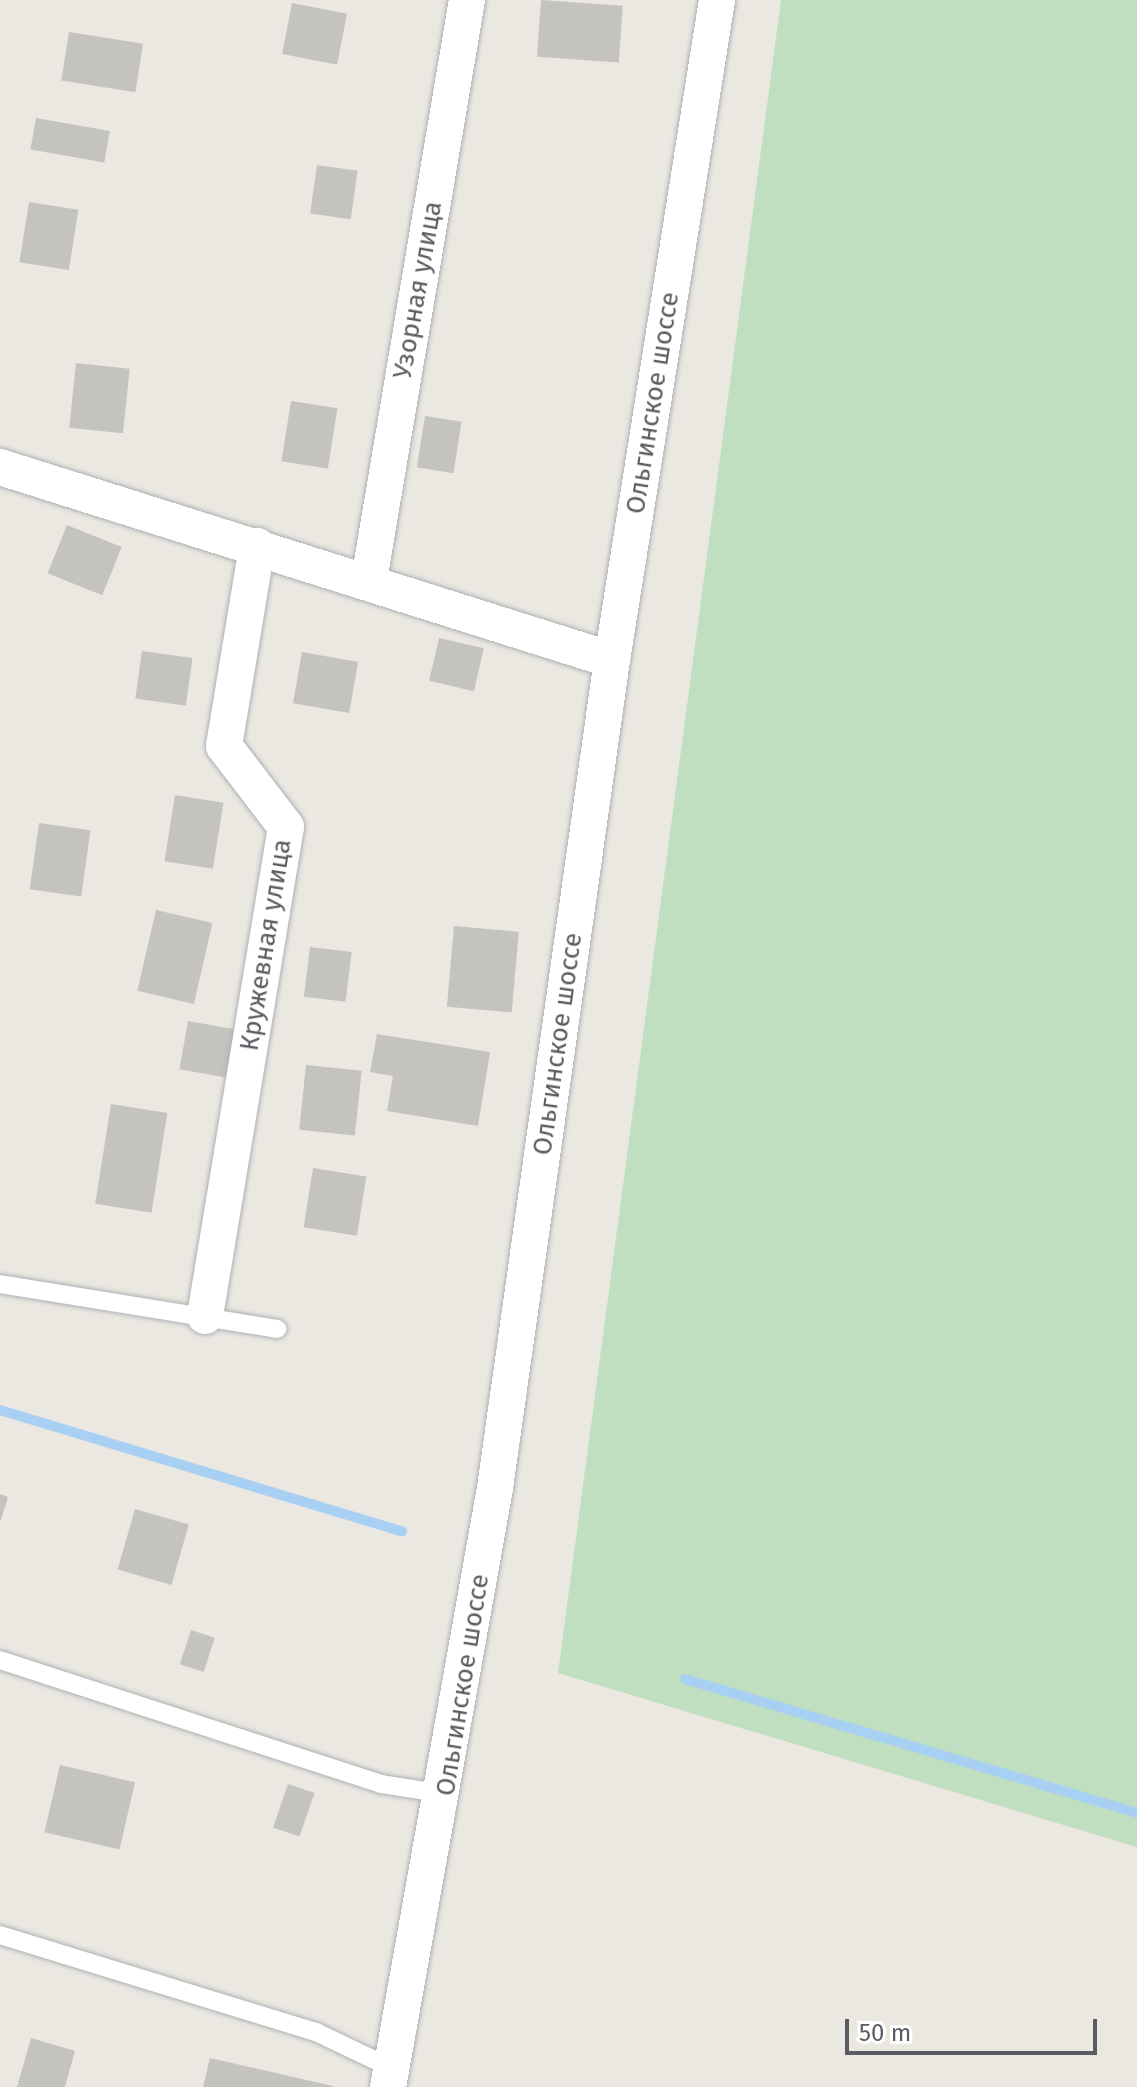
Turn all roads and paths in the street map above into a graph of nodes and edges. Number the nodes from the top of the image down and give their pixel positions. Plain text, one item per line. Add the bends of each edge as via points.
1 (467, 0) edge
2 (717, 0) edge
3 (0, 467) edge
4 (257, 546) junction
5 (369, 580) junction
6 (612, 660) junction
7 (0, 1284) edge
8 (205, 1316) junction
9 (277, 1329) dead end
10 (0, 1660) edge
11 (445, 1794) junction
12 (0, 1935) edge
13 (390, 2078) edge

1 - 5 street, Узорная улица
2 - 6 street, Ольгинское шоссе
3 - 4 street
4 - 5 street
4 - 8 street, Кружевная улица via 224,746 286,827
5 - 6 street
6 - 11 street, Ольгинское шоссе
7 - 8 lane
8 - 9 lane
10 - 11 lane via 381,1784
11 - 13 street, Ольгинское шоссе
12 - 13 lane via 316,2032

